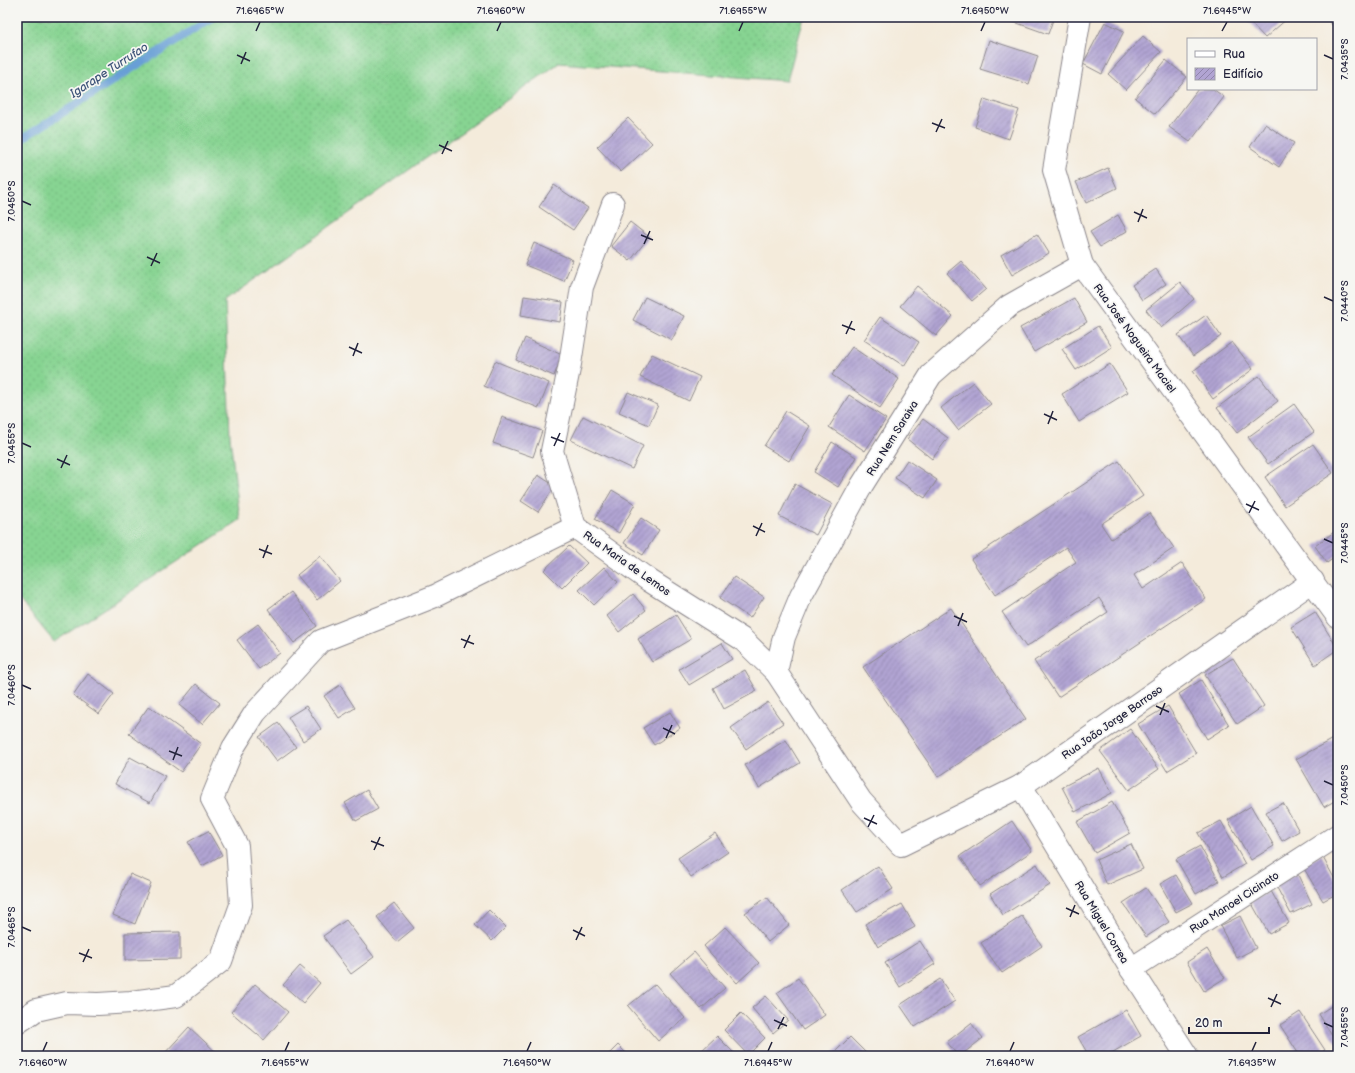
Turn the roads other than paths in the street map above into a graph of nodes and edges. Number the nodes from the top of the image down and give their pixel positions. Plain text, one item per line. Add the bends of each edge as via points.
1 (1080, 17) edge
2 (613, 204) dead end
3 (1082, 265) junction
4 (575, 527) junction
5 (1313, 581) junction
6 (1338, 617) edge
7 (776, 672) junction
8 (1021, 786) junction
9 (1338, 835) edge
10 (901, 845) joint
11 (1131, 969) junction
12 (17, 1022) edge
13 (1187, 1056) edge

1 - 3 street, Rua José Nogueira Maciel via 1054,170
2 - 4 street, Rua Maria de Lemos via 582,287 570,364 552,451
3 - 5 street, Rua José Nogueira Maciel
3 - 7 street, Rua Nem Saraiva via 1009,306 931,375 862,485 801,596 784,637
4 - 7 street, Rua Maria de Lemos via 650,581 742,639
4 - 12 street via 435,596 321,641 255,713 233,748 212,799 237,846 242,905 221,961 176,996 131,1002 67,1003 36,1010
5 - 6 street, Rua José Nogueira Maciel
5 - 8 street, Rua João Jorge Barroso
7 - 10 street, Rua Maria de Lemos via 861,801
8 - 10 street, Rua João Jorge Barroso
8 - 11 street, Rua Miguel Correa
9 - 11 street, Rua Manoel Cicinato
11 - 13 street, Rua Miguel Correa

